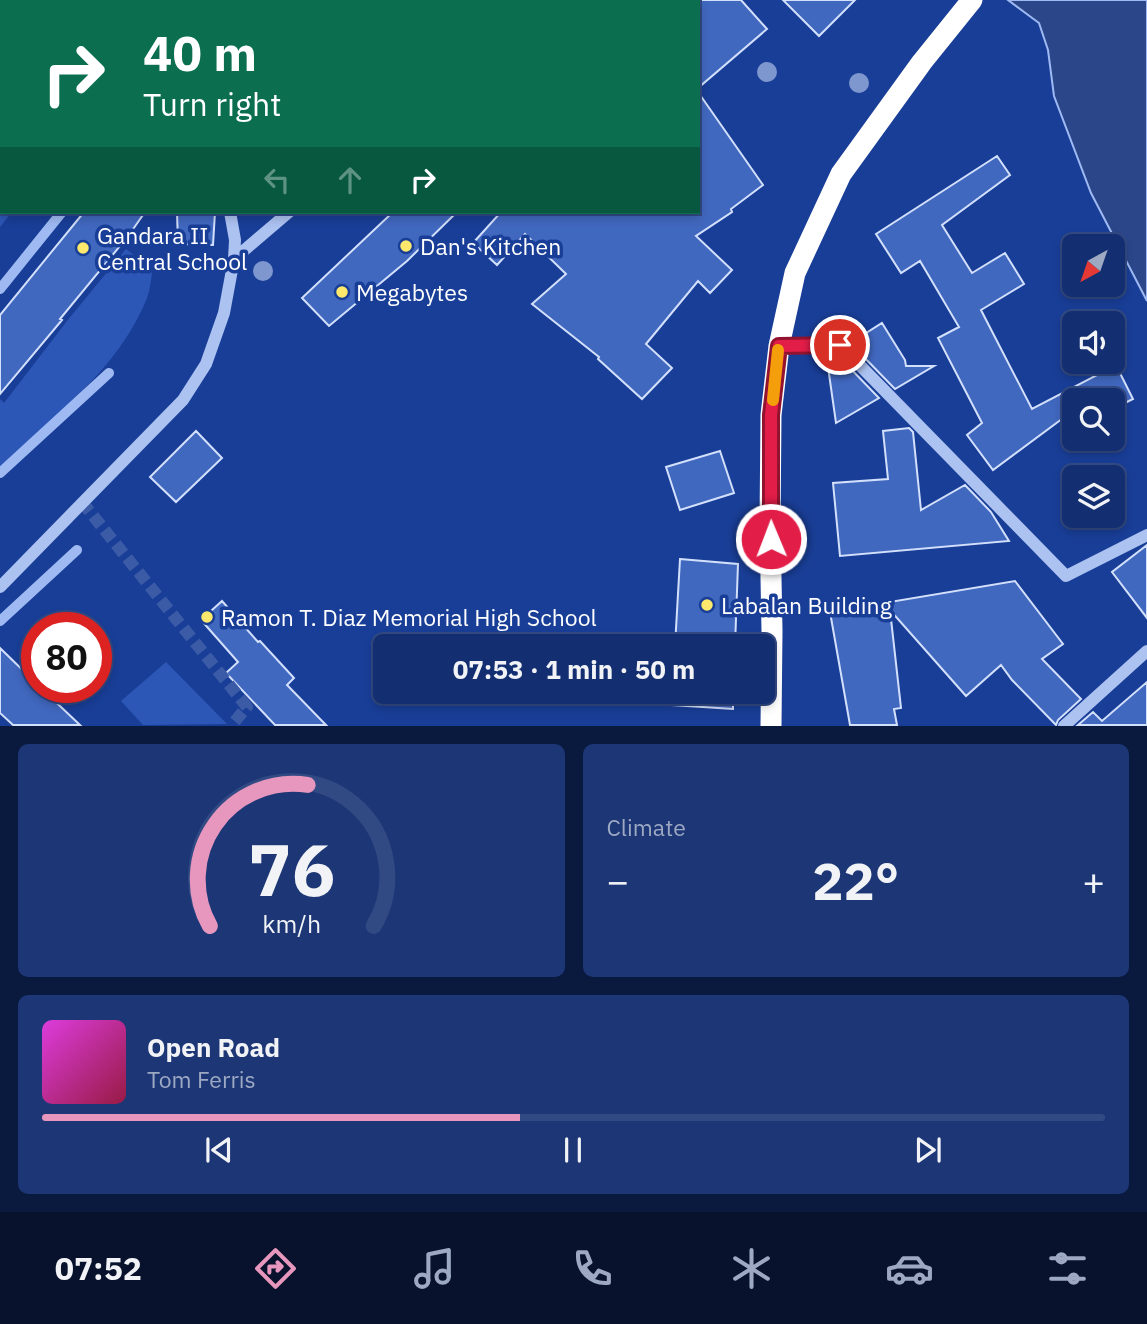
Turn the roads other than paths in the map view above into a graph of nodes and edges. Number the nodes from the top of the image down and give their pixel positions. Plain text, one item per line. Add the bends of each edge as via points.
1 (972, 0) edge
2 (230, 214) edge
3 (287, 214) edge
4 (234, 259) junction
5 (779, 346) junction
6 (1147, 535) edge
7 (0, 587) edge
8 (1147, 651) edge
9 (771, 726) edge
10 (1065, 726) edge

1 - 5 highway via 841,174 795,273
2 - 4 street
3 - 4 street
4 - 7 street via 224,313 206,365 183,400
5 - 6 street via 840,345 1066,576
5 - 9 highway via 771,415
8 - 10 street

